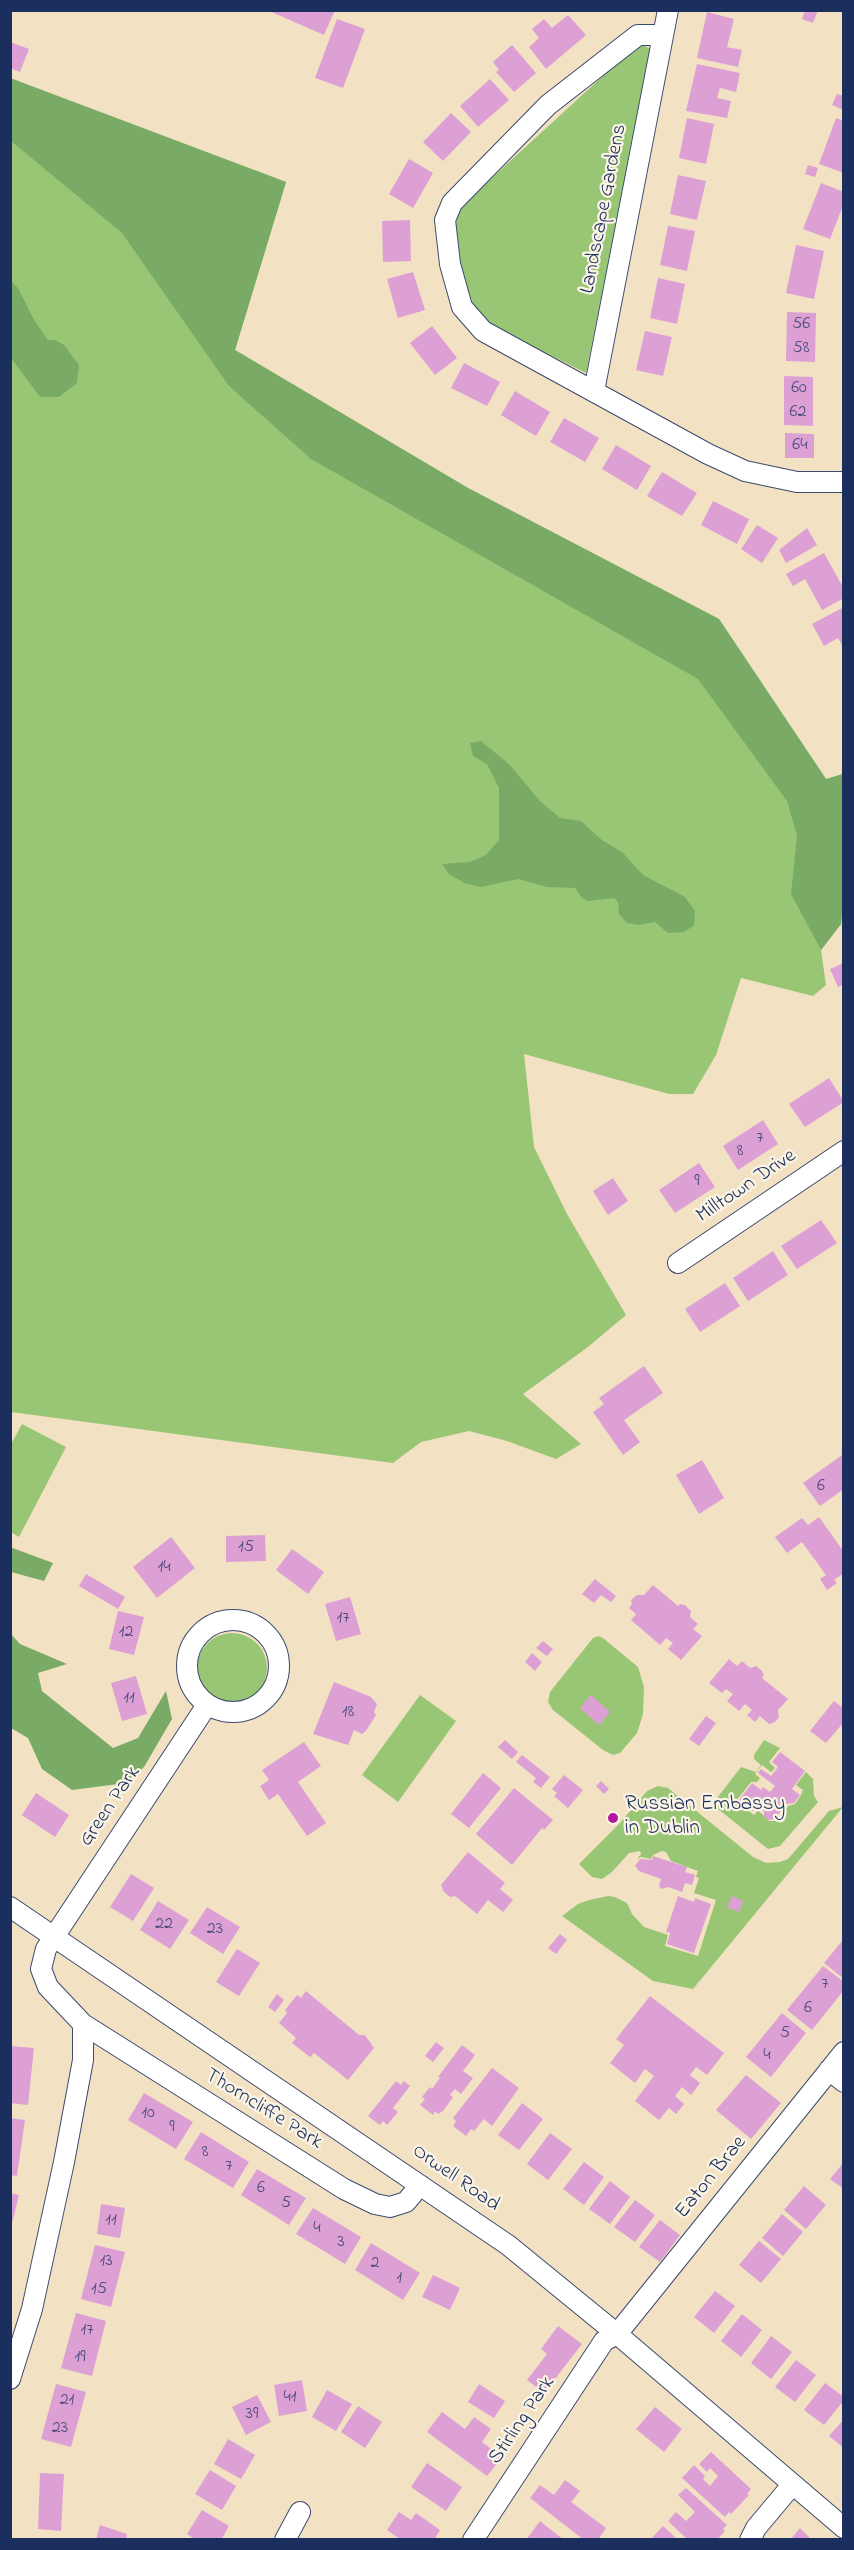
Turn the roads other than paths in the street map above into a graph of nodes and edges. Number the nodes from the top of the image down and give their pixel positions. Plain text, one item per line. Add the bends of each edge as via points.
1 (668, 10) edge
2 (663, 35) junction
3 (594, 392) junction
4 (843, 482) edge
5 (843, 1150) edge
6 (678, 1263) dead end
7 (207, 1705) junction
8 (10, 1907) edge
9 (54, 1935) junction
10 (82, 2024) junction
11 (843, 2052) edge
12 (836, 2076) edge
13 (420, 2185) junction
14 (617, 2334) junction
15 (10, 2379) edge
16 (792, 2485) junction
17 (300, 2512) dead end
18 (843, 2528) edge
19 (285, 2540) edge
20 (473, 2540) edge
21 (750, 2540) edge

1 - 2 street, Landscape Gardens
2 - 3 street, Landscape Gardens
2 - 3 street via 638,35 548,105 452,203 445,220 450,264 462,307 483,331
3 - 4 street via 745,471 797,482
5 - 6 street, Milltown Drive
7 - 7 street via 189,1680 186,1665 193,1643 209,1626 224,1621 240,1620 255,1625 271,1641 279,1661 273,1690 263,1701 236,1713
7 - 9 street, Green Park
8 - 9 street, Orwell Road
9 - 10 street, Thorncliffe Park via 41,1969 48,1987
9 - 13 street, Orwell Road
10 - 13 street, Thorncliffe Park via 344,2189 375,2204 390,2207 406,2202
10 - 15 street via 83,2060 64,2162 32,2309
11 - 12 street, Eaton Brae
12 - 14 street, Eaton Brae
13 - 14 street, Orwell Road via 508,2245
14 - 16 street, Orwell Road
14 - 20 street, Stirling Park via 604,2341
16 - 18 street, Orwell Road
16 - 21 street
17 - 19 street

